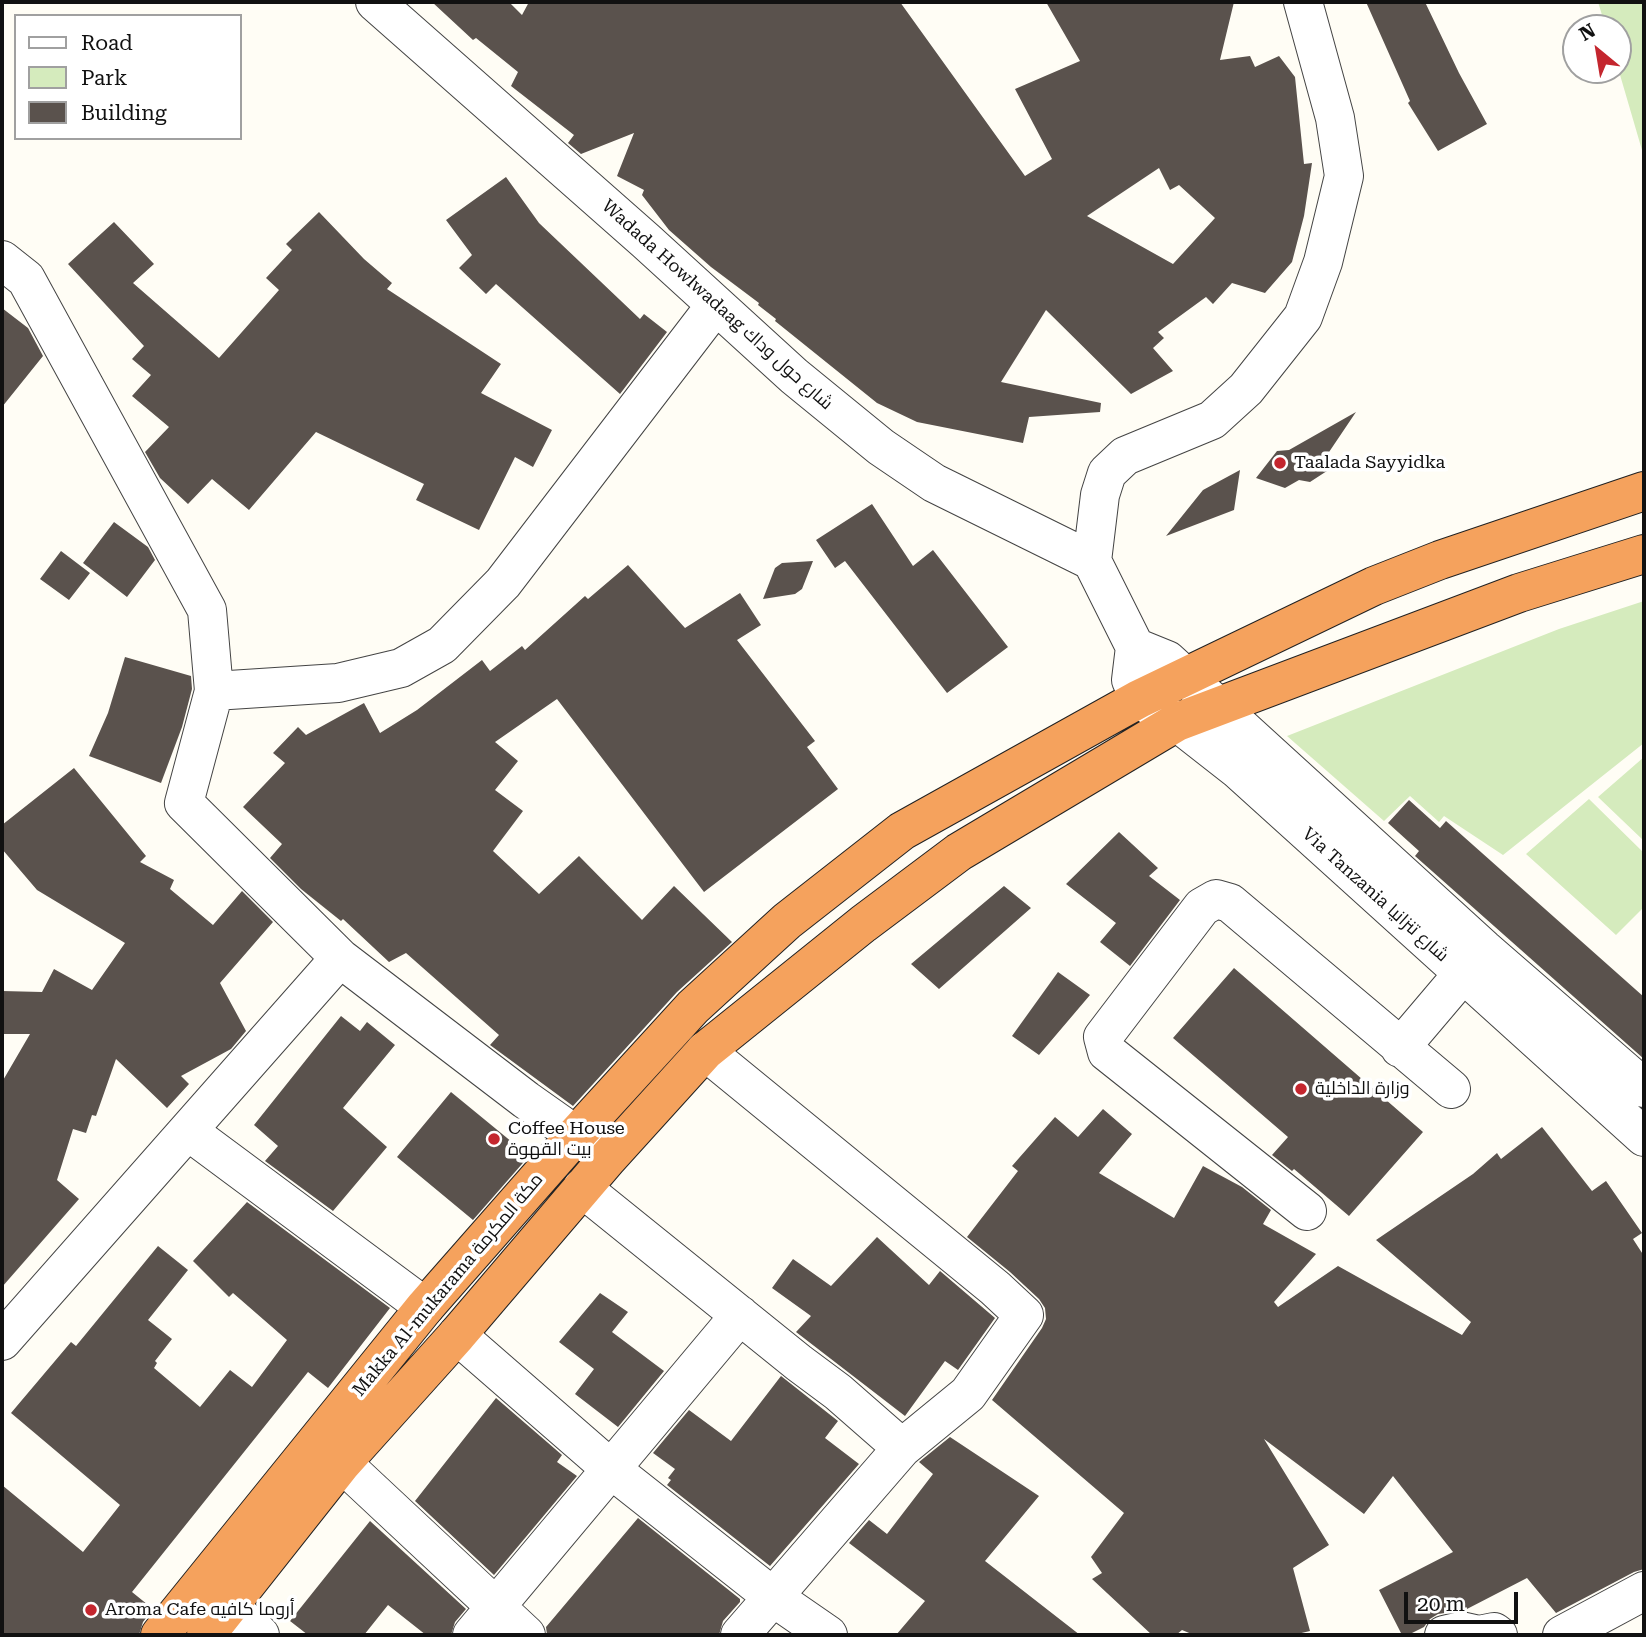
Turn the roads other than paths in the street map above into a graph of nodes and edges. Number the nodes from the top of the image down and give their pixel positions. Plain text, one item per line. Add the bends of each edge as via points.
1 (375, 2) edge
2 (1303, 2) edge
3 (2, 260) edge
4 (715, 306) junction
5 (1644, 491) edge
6 (1644, 554) edge
7 (1092, 561) junction
8 (1135, 647) junction
9 (1182, 676) junction
10 (214, 691) junction
11 (1139, 698) junction
12 (1216, 706) junction
13 (1177, 722) junction
14 (340, 958) junction
15 (1473, 961) junction
16 (1400, 1048) junction
17 (705, 1051) junction
18 (1644, 1088) edge
19 (1451, 1089) dead end
20 (188, 1131) junction
21 (577, 1134) junction
22 (1644, 1137) edge
23 (608, 1158) junction
24 (582, 1188) junction
25 (1307, 1211) dead end
26 (425, 1307) junction
27 (740, 1315) junction
28 (457, 1335) junction
29 (2, 1342) edge
30 (902, 1448) junction
31 (342, 1464) junction
32 (611, 1469) junction
33 (1644, 1591) edge
34 (773, 1597) junction
35 (229, 1606) junction
36 (483, 1621) edge
37 (160, 1635) edge
38 (206, 1635) edge
39 (260, 1635) edge
40 (526, 1635) edge
41 (740, 1635) edge
42 (828, 1635) edge
43 (1444, 1635) edge
44 (1498, 1635) edge
45 (1562, 1635) edge

1 - 4 street, Wadada Howlwadaag شارع حول وداك
2 - 7 street via 1335,118 1344,176 1323,262 1303,317 1246,389 1212,420 1125,456 1107,473
3 - 10 street via 26,279 207,610
4 - 7 street, Wadada Howlwadaag شارع حول وداك via 815,394 934,483
4 - 10 street via 503,583 442,645 401,668 338,683
5 - 9 highway, Makka Al-mukarama مكة المكرمة via 1385,581
6 - 12 highway, Makka Al-mukarama مكة المكرمة via 1519,593
7 - 8 street
8 - 9 street, Via Tanzania شارع تنزانيا via 1167,660
8 - 11 street via 1131,680
9 - 11 highway, Makka Al-mukarama مكة المكرمة
9 - 12 street, Via Tanzania شارع تنزانيا
10 - 14 street via 184,803
11 - 13 street, Via Tanzania شارع تنزانيا
11 - 21 highway, Makka Al-mukarama مكة المكرمة via 902,831 787,920 693,1007
12 - 13 highway, Makka Al-mukarama مكة المكرمة
12 - 15 street, Via Tanzania شارع تنزانيا
13 - 15 street, Via Tanzania شارع تنزانيا
13 - 17 highway, Makka Al-mukarama مكة المكرمة via 959,852
14 - 20 street
14 - 21 street
15 - 16 street
15 - 18 street, Via Tanzania شارع تنزانيا
15 - 22 street, Via Tanzania شارع تنزانيا
16 - 19 street
16 - 25 street via 1230,902 1216,899 1202,907 1102,1037 1107,1052
17 - 23 highway, Makka Al-mukarama مكة المكرمة
17 - 30 street via 1024,1315 968,1394
20 - 26 street
20 - 29 street
21 - 23 street
21 - 26 highway, Makka Al-mukarama مكة المكرمة
23 - 24 highway, Makka Al-mukarama مكة المكرمة
24 - 27 street
24 - 28 highway, Makka Al-mukarama مكة المكرمة
26 - 37 highway, Makka Al-mukarama مكة المكرمة
27 - 30 street
27 - 32 street
28 - 31 highway, Makka Al-mukarama مكة المكرمة
28 - 32 street
30 - 34 street
31 - 35 highway, Makka Al-mukarama مكة المكرمة
31 - 36 street
32 - 34 street
32 - 36 street
33 - 45 street
34 - 41 street
34 - 42 street
35 - 38 highway, Makka Al-mukarama مكة المكرمة
35 - 39 street
36 - 40 street
43 - 44 street via 1461,1630

